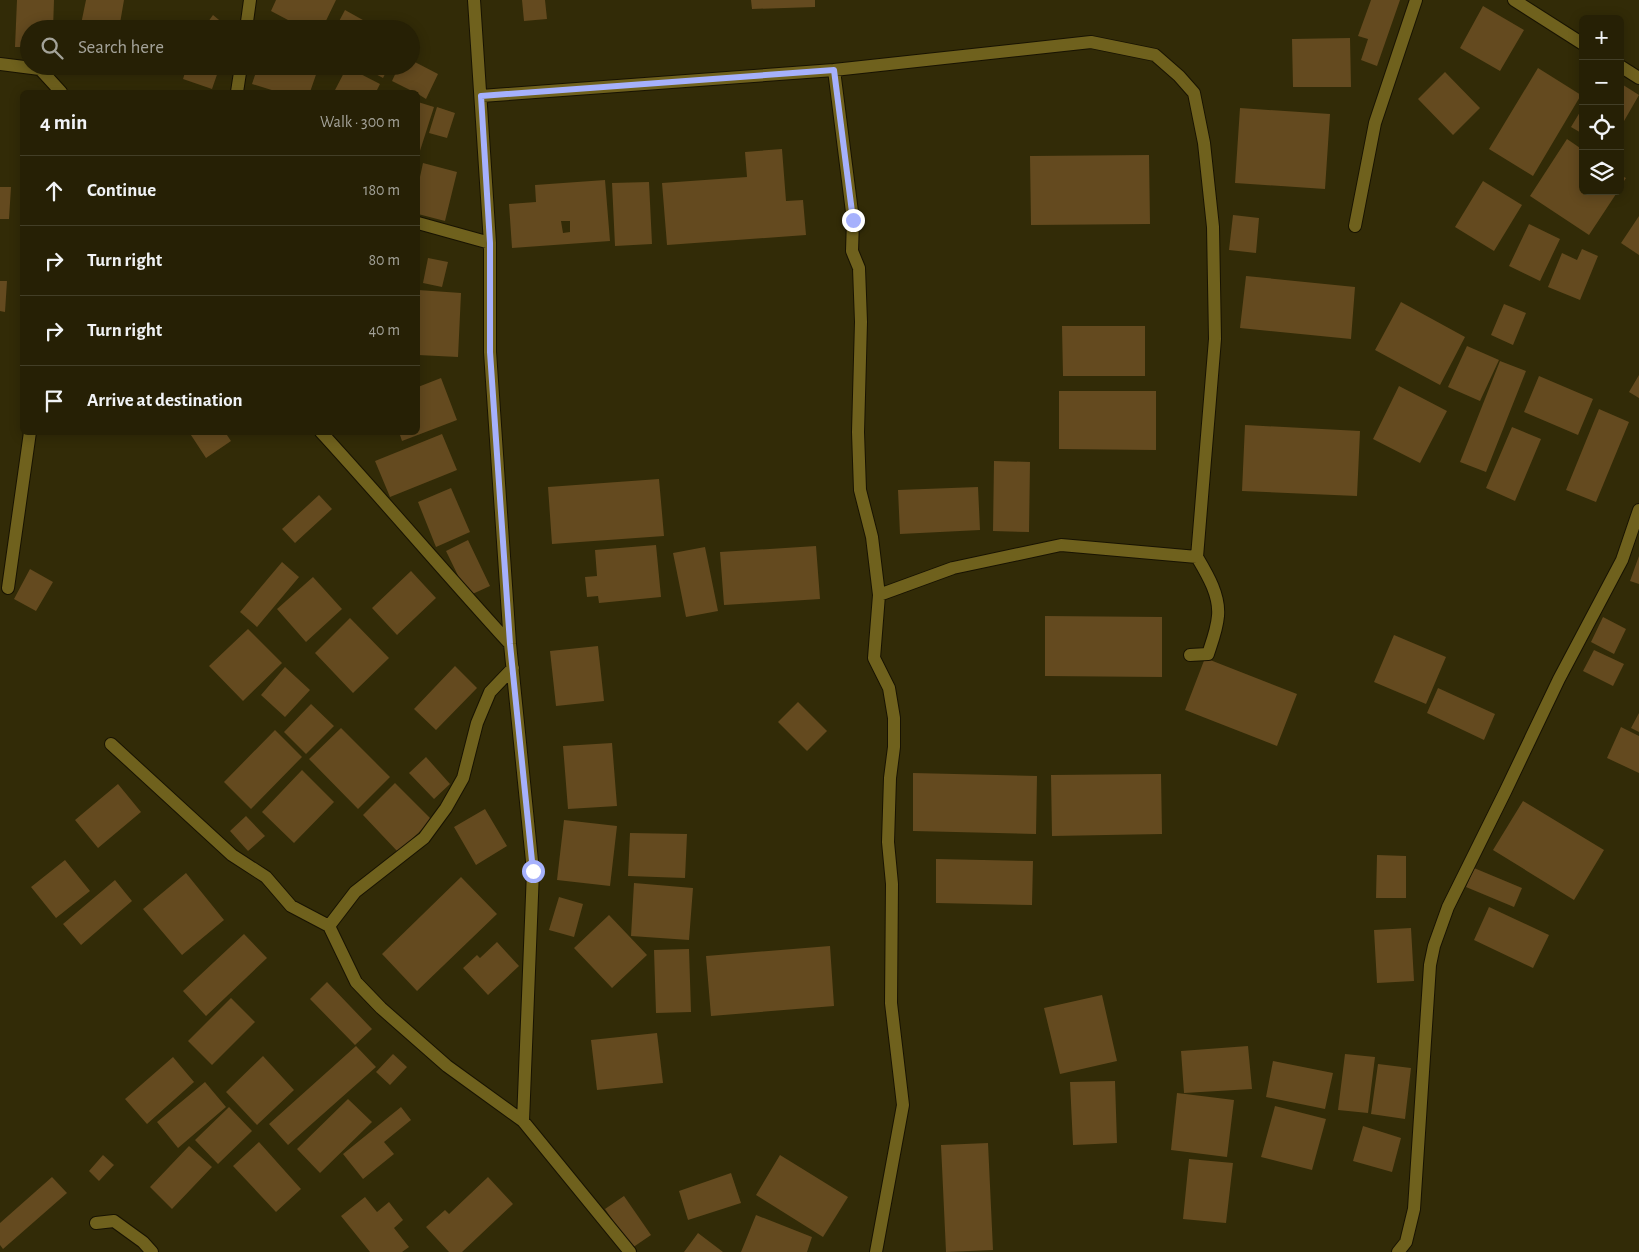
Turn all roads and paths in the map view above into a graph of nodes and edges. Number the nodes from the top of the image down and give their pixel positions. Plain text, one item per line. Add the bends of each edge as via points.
1 (250, 0) edge
2 (474, 0) edge
3 (1416, 0) edge
4 (1514, 0) edge
5 (247, 20) edge
6 (1579, 41) edge
7 (0, 64) edge
8 (20, 66) edge
9 (1624, 69) edge
10 (834, 70) junction
11 (45, 75) edge
12 (240, 75) edge
13 (1639, 78) edge
14 (59, 90) edge
15 (237, 90) edge
16 (481, 96) junction
17 (420, 224) edge
18 (1355, 226) dead end
19 (490, 243) junction
20 (30, 435) edge
21 (324, 435) edge
22 (1639, 510) edge
23 (1197, 557) junction
24 (8, 588) dead end
25 (879, 595) junction
26 (510, 644) junction
27 (1190, 655) dead end
28 (513, 668) junction
29 (111, 744) dead end
30 (329, 926) junction
31 (523, 1121) junction
32 (96, 1223) dead end
33 (152, 1252) edge
34 (630, 1252) edge
35 (876, 1252) edge
36 (1398, 1252) edge

1 - 5 street
2 - 16 street
3 - 18 street via 1375,123
4 - 6 street
7 - 8 street
9 - 13 street
10 - 16 street
10 - 23 street via 1092,42 1155,55 1194,93 1204,143 1213,227 1215,339
10 - 25 street via 853,220 852,250 859,268 860,490 872,537
11 - 14 street
12 - 15 street
16 - 19 street
17 - 19 street
19 - 26 street via 490,352
20 - 24 street
21 - 26 street
22 - 36 street via 1622,560 1558,679 1448,907 1434,946 1430,964 1414,1209 1406,1242
23 - 25 street via 1061,546 953,568
23 - 27 street via 1208,575 1219,615 1208,654
25 - 35 street via 874,658 889,688 894,718 888,842 892,884 892,1003 903,1105
26 - 28 street
28 - 30 street via 490,692 477,723 463,778 446,808 424,838 356,892
28 - 31 street via 533,871
29 - 30 street via 232,855 266,877 291,906
30 - 31 street via 356,982 381,1008 447,1066
31 - 34 street
32 - 33 street via 114,1221

